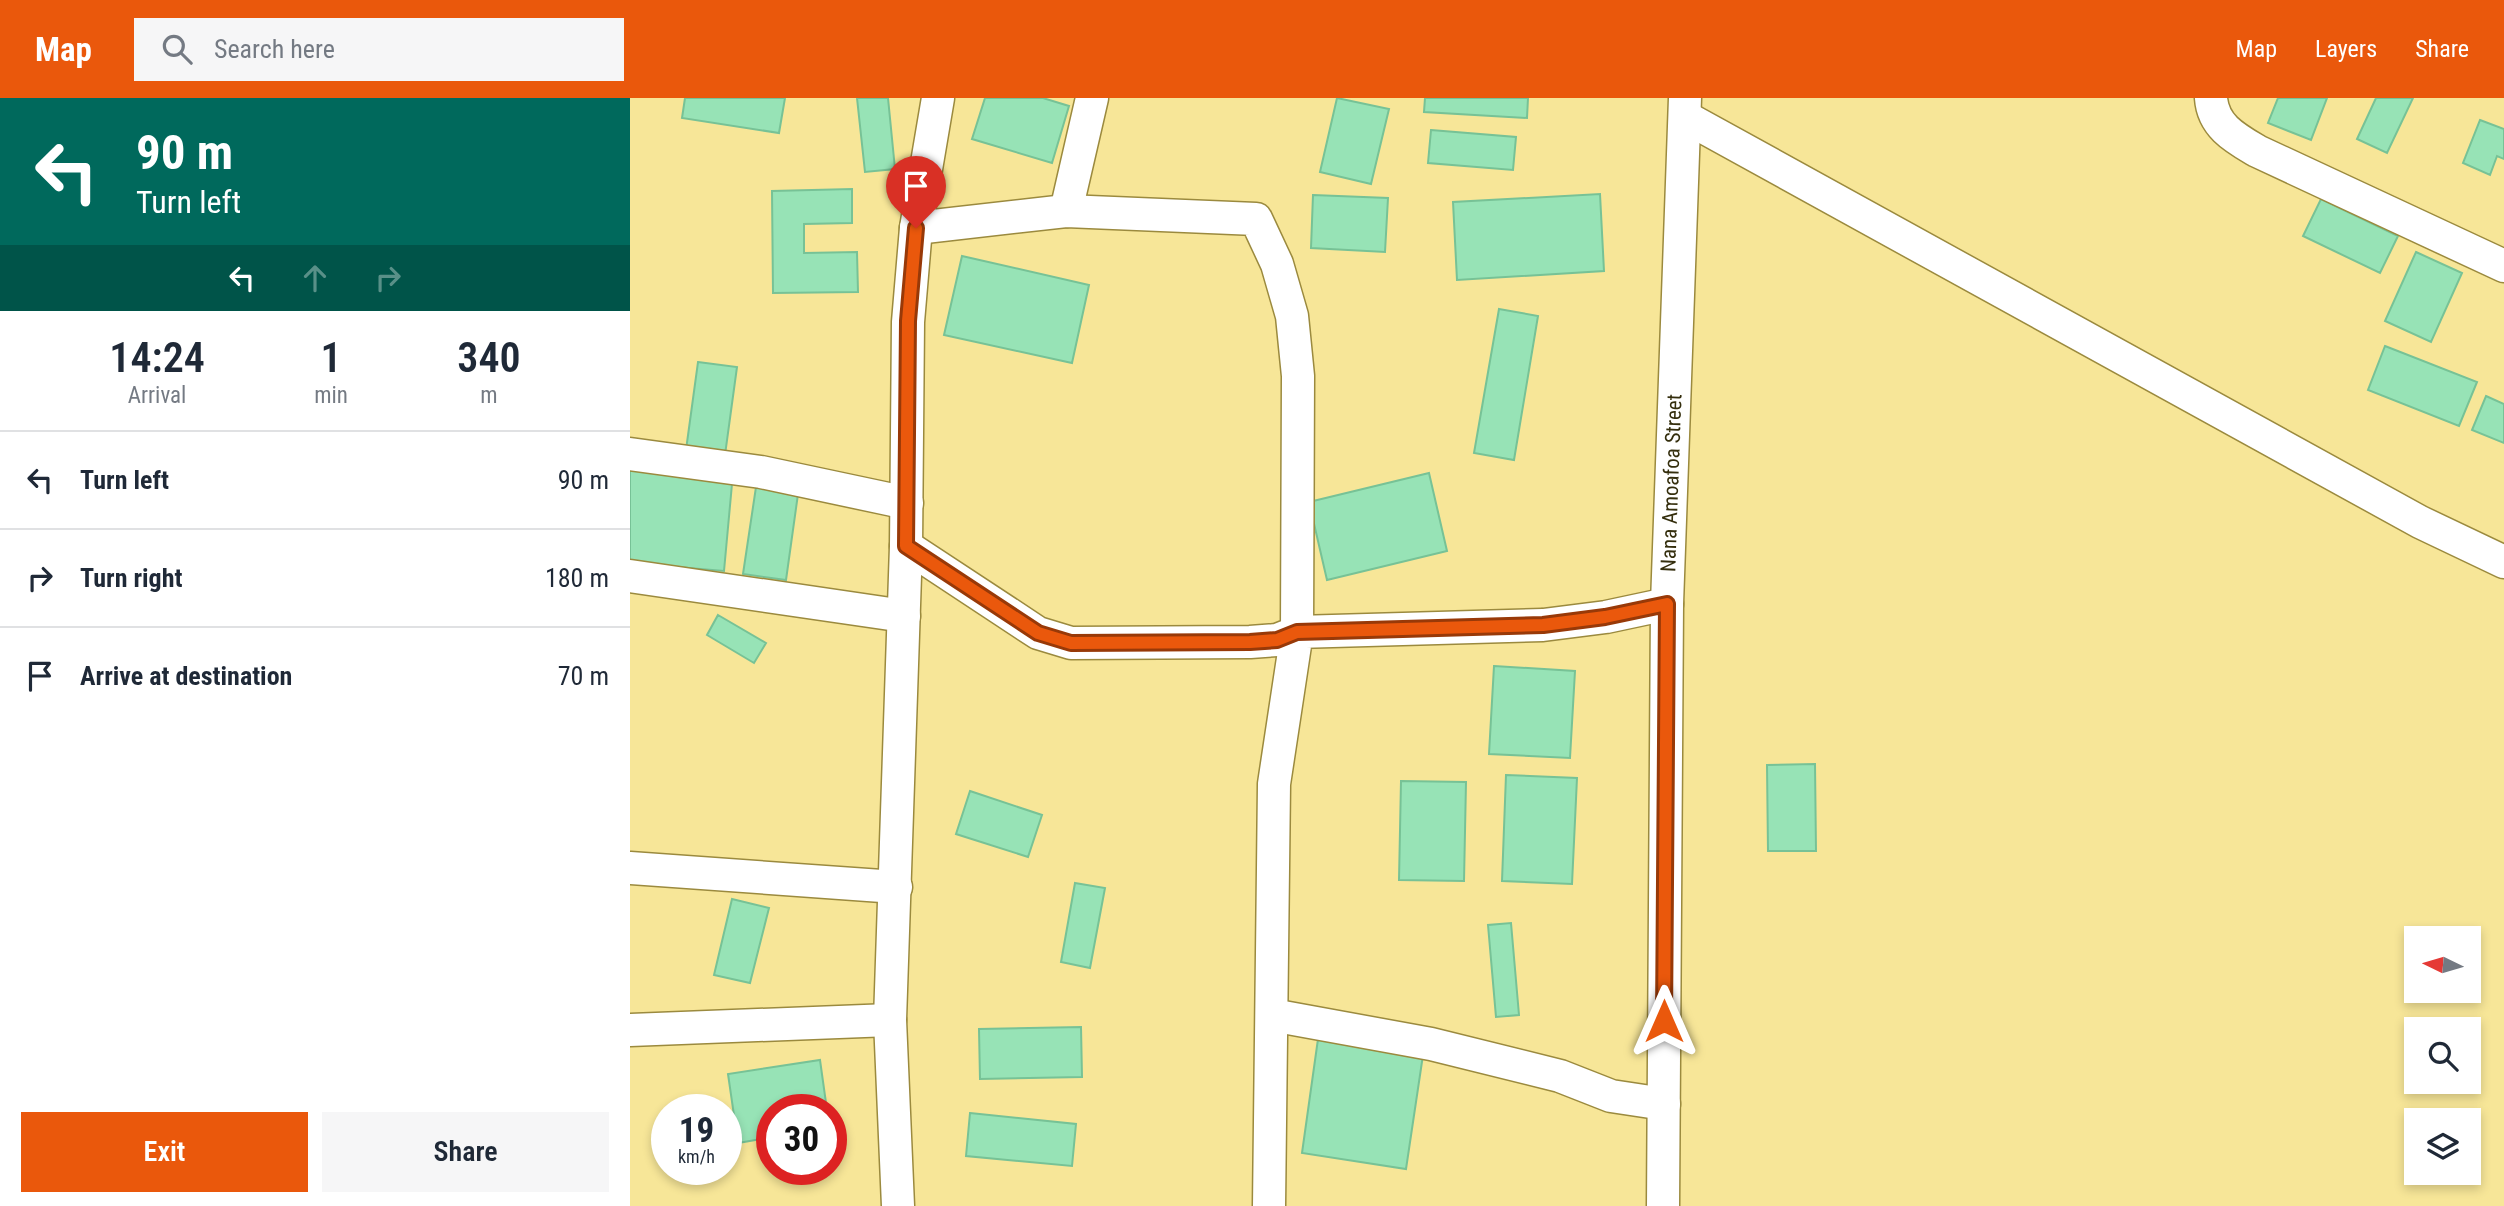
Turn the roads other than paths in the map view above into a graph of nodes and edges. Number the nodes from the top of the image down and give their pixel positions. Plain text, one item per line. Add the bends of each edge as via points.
1 (938, 98) edge
2 (1092, 98) edge
3 (2211, 98) edge
4 (1685, 108) edge
5 (1066, 211) junction
6 (916, 228) junction
7 (2504, 266) edge
8 (630, 454) edge
9 (907, 503) junction
10 (906, 546) junction
11 (2504, 562) edge
12 (630, 576) edge
13 (1667, 604) junction
14 (904, 616) junction
15 (1297, 632) junction
16 (630, 868) edge
17 (896, 887) junction
18 (1272, 1016) junction
19 (890, 1020) junction
20 (630, 1030) edge
21 (1664, 1104) junction
22 (898, 1206) edge
23 (1269, 1206) edge
24 (1663, 1206) edge

1 - 6 street
2 - 5 street
3 - 7 street via 2212,110 2226,132 2257,151
4 - 11 street via 2420,522
4 - 13 street, Nana Amoafoa Street
5 - 6 street
5 - 15 street via 1256,219 1277,264 1292,316 1298,376
6 - 9 street via 908,321
8 - 9 street via 761,472
9 - 10 street
10 - 14 street
10 - 15 street via 1038,633 1071,643 1250,642 1277,640
12 - 14 street
13 - 15 street via 1543,625
13 - 21 street, Nana Amoafoa Street
14 - 17 street
15 - 18 street via 1274,784
16 - 17 street
17 - 19 street
18 - 21 street via 1431,1044 1560,1076 1611,1096
18 - 23 street
19 - 20 street
19 - 22 street
21 - 24 street, Nana Amoafoa Street

